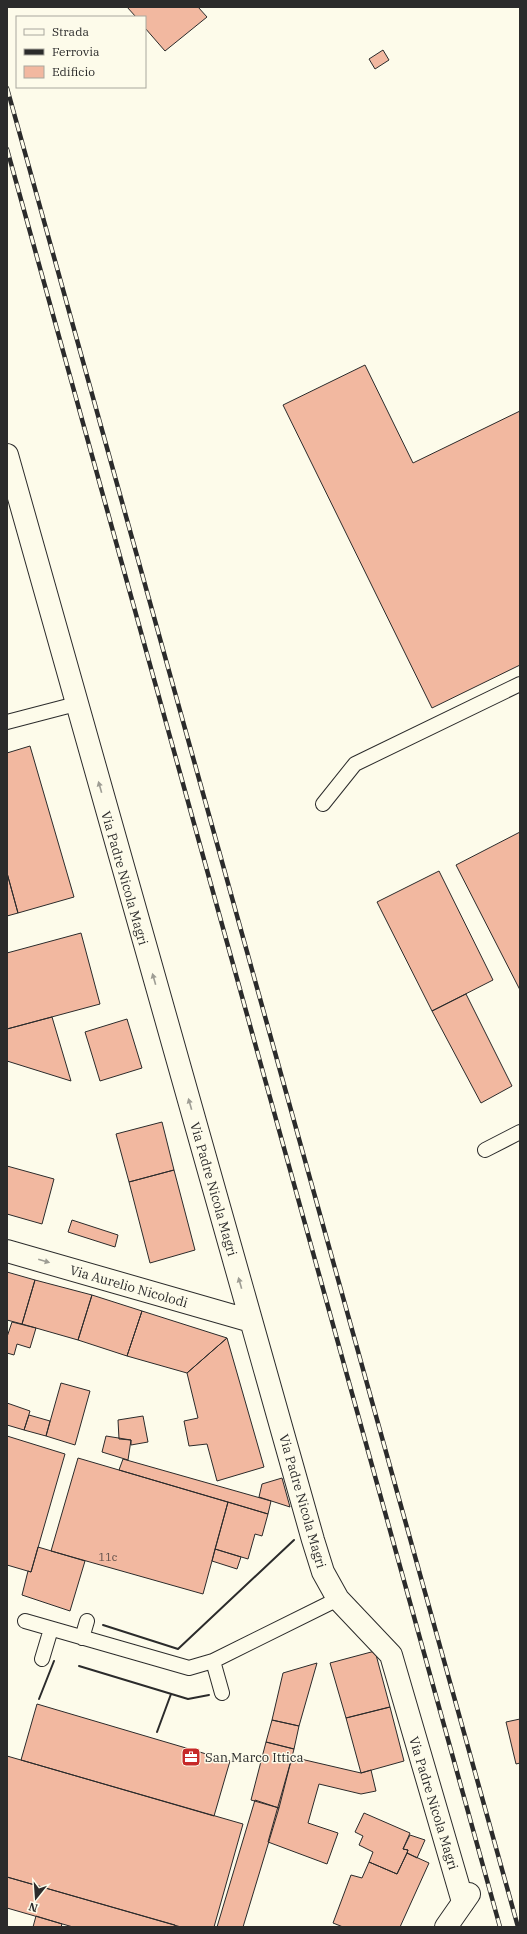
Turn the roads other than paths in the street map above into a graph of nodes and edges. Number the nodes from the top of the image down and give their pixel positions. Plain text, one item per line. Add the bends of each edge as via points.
1 (7, 455) edge
2 (520, 684) edge
3 (76, 704) junction
4 (7, 722) edge
5 (323, 804) dead end
6 (520, 1132) edge
7 (485, 1150) dead end
8 (7, 1250) edge
9 (251, 1321) junction
10 (338, 1599) junction
11 (25, 1621) dead end
12 (87, 1621) dead end
13 (51, 1629) junction
14 (82, 1638) junction
15 (42, 1659) dead end
16 (212, 1661) junction
17 (222, 1693) dead end
18 (446, 1927) edge

1 - 3 street, Via Padre Nicola Magri
2 - 5 lane via 355,764
3 - 4 lane
9 -> 3 street, Via Padre Nicola Magri
6 - 7 lane
8 -> 9 street, Via Aurelio Nicolodi
9 - 10 street, Via Padre Nicola Magri via 323,1572
10 - 16 lane
10 - 18 street, Via Padre Nicola Magri via 391,1655 466,1898
11 - 13 lane
12 - 14 lane
13 - 14 lane
13 - 15 lane
14 - 16 lane via 189,1668
16 - 17 lane

